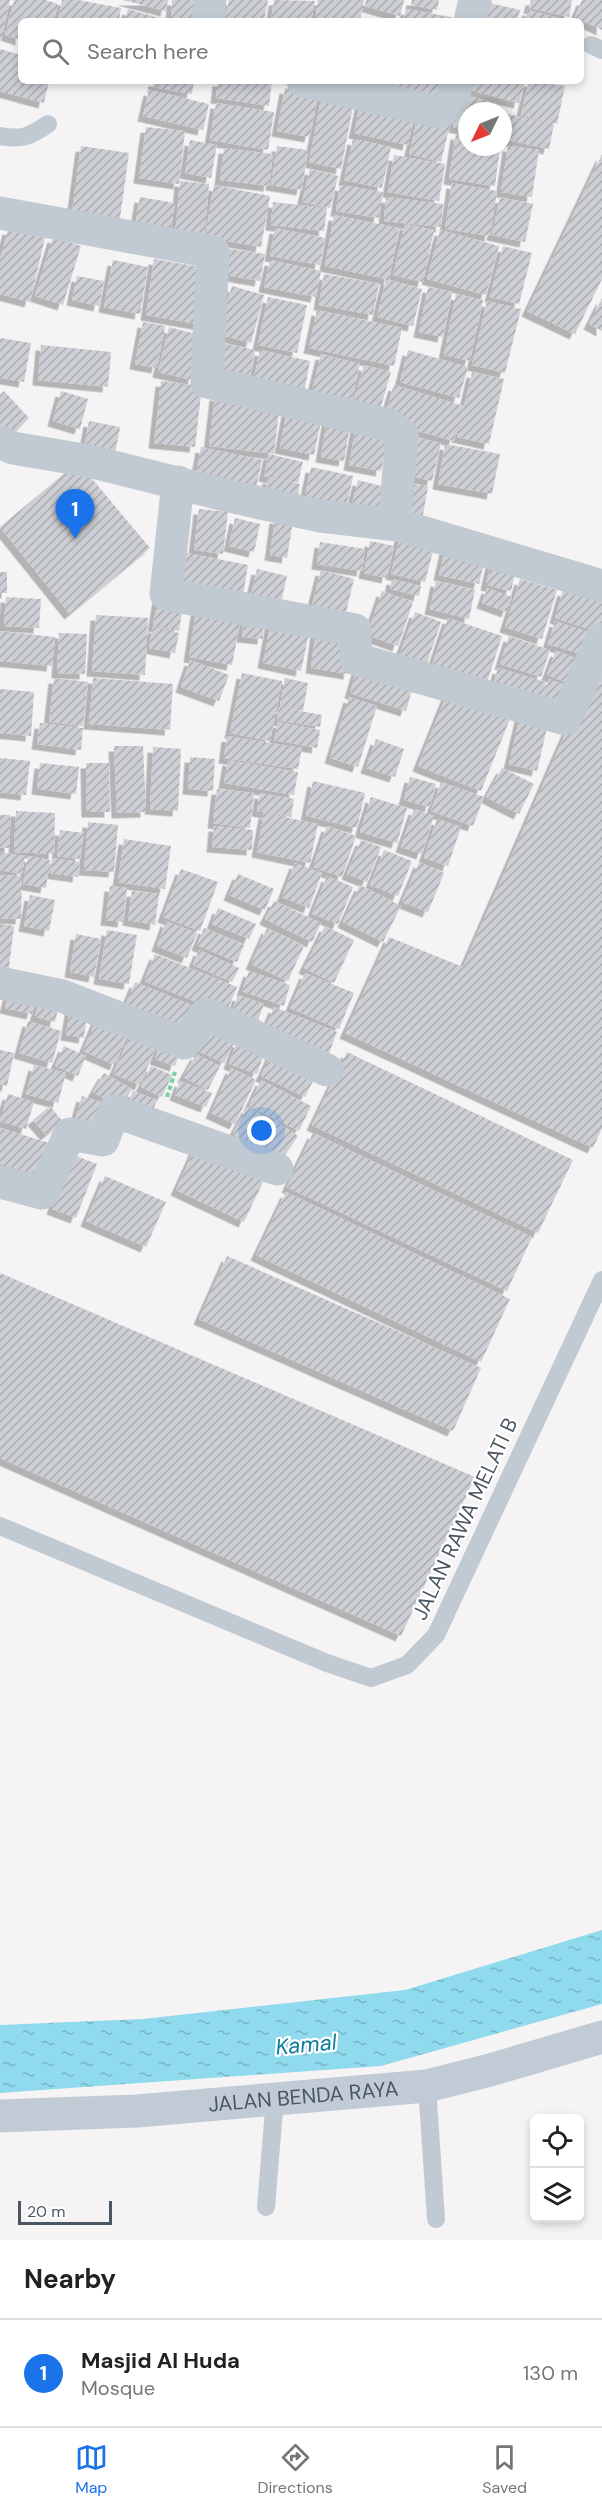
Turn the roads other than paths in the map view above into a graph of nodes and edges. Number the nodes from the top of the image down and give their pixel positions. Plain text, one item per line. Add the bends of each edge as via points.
1 (210, 0) edge
2 (475, 0) edge
3 (208, 18) edge
4 (471, 18) edge
5 (316, 84) edge
6 (456, 84) edge
7 (48, 124) dead end
8 (0, 136) edge
9 (0, 213) edge
10 (0, 442) edge
11 (178, 482) junction
12 (398, 525) junction
13 (602, 586) edge
14 (602, 639) edge
15 (0, 983) edge
16 (327, 1070) dead end
17 (277, 1169) dead end
18 (0, 1182) edge
19 (602, 1280) edge
20 (0, 1526) edge
21 (602, 2037) edge
22 (427, 2086) junction
23 (275, 2098) junction
24 (0, 2116) edge
25 (266, 2207) dead end
26 (436, 2219) dead end

1 - 3 street
2 - 4 street
5 - 6 street via 438,112 452,102
7 - 8 lane via 19,139
9 - 12 street via 213,252 207,382 388,425 402,435 395,515
10 - 11 street via 13,448
11 - 12 street via 320,516
11 - 14 street via 166,594 355,630 356,659 565,719
12 - 13 street
15 - 16 street via 62,996 184,1043 206,1014
17 - 18 street via 114,1112 103,1140 70,1134 42,1193
19 - 20 lane, JALAN RAWA MELATI B via 436,1635 406,1665 371,1678 327,1663
21 - 22 main road, JALAN BENDA RAYA
22 - 23 main road, JALAN BENDA RAYA
22 - 26 lane
23 - 24 main road, JALAN BENDA RAYA via 137,2111
23 - 25 lane

